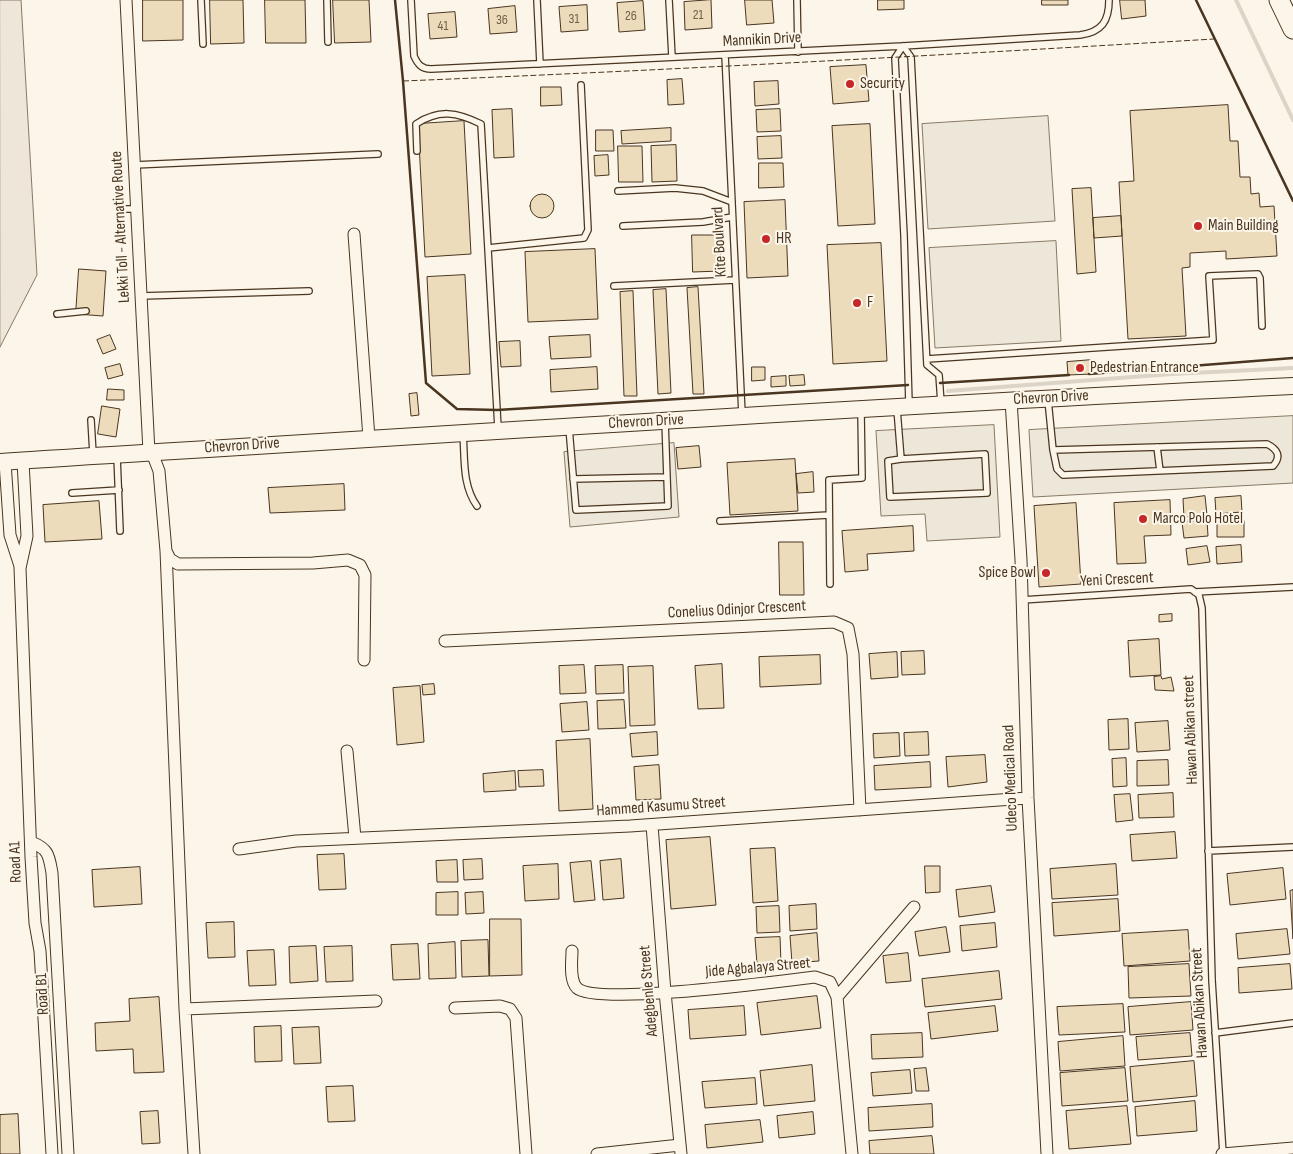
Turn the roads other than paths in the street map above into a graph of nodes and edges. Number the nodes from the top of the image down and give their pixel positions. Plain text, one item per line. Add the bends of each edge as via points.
1 (126, 0) edge
2 (201, 0) edge
3 (327, 0) edge
4 (411, 0) edge
5 (536, 0) edge
6 (669, 0) edge
7 (797, 0) edge
8 (1109, 0) edge
9 (1279, 0) edge
10 (1293, 29) edge
11 (328, 42) dead end
12 (203, 44) dead end
13 (903, 46) junction
14 (798, 52) junction
15 (725, 55) junction
16 (672, 57) junction
17 (540, 64) junction
18 (581, 85) dead end
19 (417, 151) dead end
20 (378, 154) dead end
21 (134, 165) junction
22 (618, 191) dead end
23 (732, 202) junction
24 (119, 209) dead end
25 (136, 209) junction
26 (732, 217) junction
27 (623, 226) dead end
28 (354, 234) dead end
29 (488, 248) junction
30 (735, 280) junction
31 (614, 286) dead end
32 (309, 291) dead end
33 (141, 296) junction
34 (86, 311) dead end
35 (56, 314) dead end
36 (1262, 326) dead end
37 (927, 359) junction
38 (1293, 386) edge
39 (1048, 398) junction
40 (1011, 400) junction
41 (941, 405) junction
42 (903, 407) junction
43 (861, 409) junction
44 (742, 416) junction
45 (91, 420) dead end
46 (665, 420) junction
47 (569, 426) junction
48 (498, 430) junction
49 (463, 432) junction
50 (369, 438) junction
51 (1157, 447) junction
52 (1053, 450) junction
53 (149, 452) junction
54 (117, 454) junction
55 (93, 456) junction
56 (901, 459) junction
57 (23, 461) junction
58 (2, 462) edge
59 (1160, 471) junction
60 (667, 477) junction
61 (573, 479) junction
62 (119, 490) junction
63 (72, 494) dead end
64 (477, 506) dead end
65 (829, 515) junction
66 (720, 521) dead end
67 (120, 531) dead end
68 (166, 551) junction
69 (20, 568) junction
70 (830, 584) dead end
71 (1293, 587) edge
72 (1195, 592) junction
73 (1022, 600) junction
74 (444, 641) dead end
75 (364, 660) dead end
76 (348, 751) dead end
77 (1028, 798) junction
78 (860, 810) junction
79 (652, 824) junction
80 (355, 838) junction
81 (31, 842) junction
82 (1293, 847) edge
83 (239, 849) dead end
84 (1208, 851) junction
85 (914, 907) dead end
86 (572, 951) dead end
87 (665, 992) junction
88 (837, 997) junction
89 (376, 1001) dead end
90 (455, 1008) dead end
91 (184, 1009) junction
92 (1293, 1023) edge
93 (1215, 1033) junction
94 (1293, 1148) edge
95 (681, 1149) edge
96 (1254, 1153) edge
97 (52, 1154) edge
98 (68, 1154) edge
99 (194, 1154) edge
100 (526, 1154) edge
101 (597, 1154) edge
102 (852, 1154) edge
103 (1047, 1154) edge
104 (1223, 1154) edge

1 - 21 street, Lekki Toll - Alternative Route
2 - 12 lane
3 - 11 lane
4 - 17 lane, Mannikin Drive via 414,56 424,69
5 - 17 lane
6 - 16 lane
7 - 14 lane
8 - 13 lane, Mannikin Drive via 1109,13 1092,34
9 - 10 highway
13 - 14 lane, Mannikin Drive
13 - 37 lane via 911,57
13 - 42 lane via 895,58 904,235
14 - 15 lane, Mannikin Drive
15 - 16 lane, Mannikin Drive
15 - 23 lane, Kite Boulvard
16 - 17 lane, Mannikin Drive
18 - 29 lane via 588,230 584,238
19 - 29 lane via 416,124 426,118 444,113 467,117 481,124
20 - 21 lane
21 - 25 street, Lekki Toll - Alternative Route
22 - 23 lane via 676,188 703,191
23 - 26 lane, Kite Boulvard
24 - 25 lane
25 - 33 street, Lekki Toll - Alternative Route
26 - 27 lane via 703,222
26 - 30 lane, Kite Boulvard
28 - 50 street
29 - 48 lane
30 - 31 lane
30 - 44 lane, Kite Boulvard
32 - 33 lane
33 - 53 street, Lekki Toll - Alternative Route
34 - 35 lane
36 - 37 lane via 1258,274 1210,276 1213,340
37 - 41 lane via 927,365 939,375
38 - 39 main road, Chevron Drive
39 - 40 main road, Chevron Drive
39 - 52 lane
40 - 41 main road, Chevron Drive
40 - 73 street, Udeco Medical Road
41 - 42 main road, Chevron Drive
42 - 43 main road, Chevron Drive
42 - 56 lane
43 - 44 main road, Chevron Drive
43 - 65 lane via 862,478 828,480
44 - 46 main road, Chevron Drive
45 - 55 lane
46 - 47 main road, Chevron Drive
46 - 60 lane
47 - 48 main road, Chevron Drive
47 - 61 lane
48 - 49 main road, Chevron Drive
49 - 50 main road, Chevron Drive
49 - 64 lane via 466,482
50 - 53 main road, Chevron Drive
51 - 52 lane
51 - 59 lane
51 - 59 lane via 1267,444 1278,454 1278,461 1273,466
52 - 59 lane via 1057,469 1062,475
53 - 54 main road, Chevron Drive
53 - 68 street via 159,471
54 - 55 main road, Chevron Drive
54 - 62 lane
55 - 57 main road, Chevron Drive
56 - 56 lane via 985,454 987,492 890,497 888,461
57 - 58 main road, Chevron Drive
57 - 69 street via 27,536
58 - 69 street via 10,535
60 - 61 lane
60 - 61 lane via 668,506 576,510
62 - 63 lane
62 - 67 lane
65 - 66 lane
65 - 70 lane
68 - 75 street via 178,564 348,560 360,565 365,575
68 - 91 street
69 - 81 street, Road A1
71 - 72 lane, Yeni Crescent
72 - 73 lane, Yeni Crescent via 1191,589
72 - 84 lane, Hawan Abikan street via 1202,608
73 - 77 street, Udeco Medical Road
74 - 78 street, Conelius Odinjor Crescent via 834,622 848,628 853,654
76 - 80 street
77 - 78 street, Hammed Kasumu Street
77 - 103 street, Udeco Medical Road
78 - 79 street, Hammed Kasumu Street
79 - 80 street, Hammed Kasumu Street
79 - 87 street, Adegbenle Street
80 - 83 street, Hammed Kasumu Street via 296,841
81 - 97 street, Road A1
81 - 98 street, Road B1 via 45,849 52,873
82 - 84 lane
84 - 93 lane, Hawan Abikan Street
85 - 88 street
86 - 87 street, Jide Agbalaya Street via 572,982 583,992
87 - 88 street, Jide Agbalaya Street via 815,977 830,982
87 - 95 street, Adegbenle Street
88 - 102 street
89 - 91 street
90 - 100 street via 500,1006 510,1009 516,1018
91 - 99 street
92 - 93 lane
93 - 104 lane, Hawan Abikan Street
94 - 96 street
95 - 101 street
96 - 104 street

